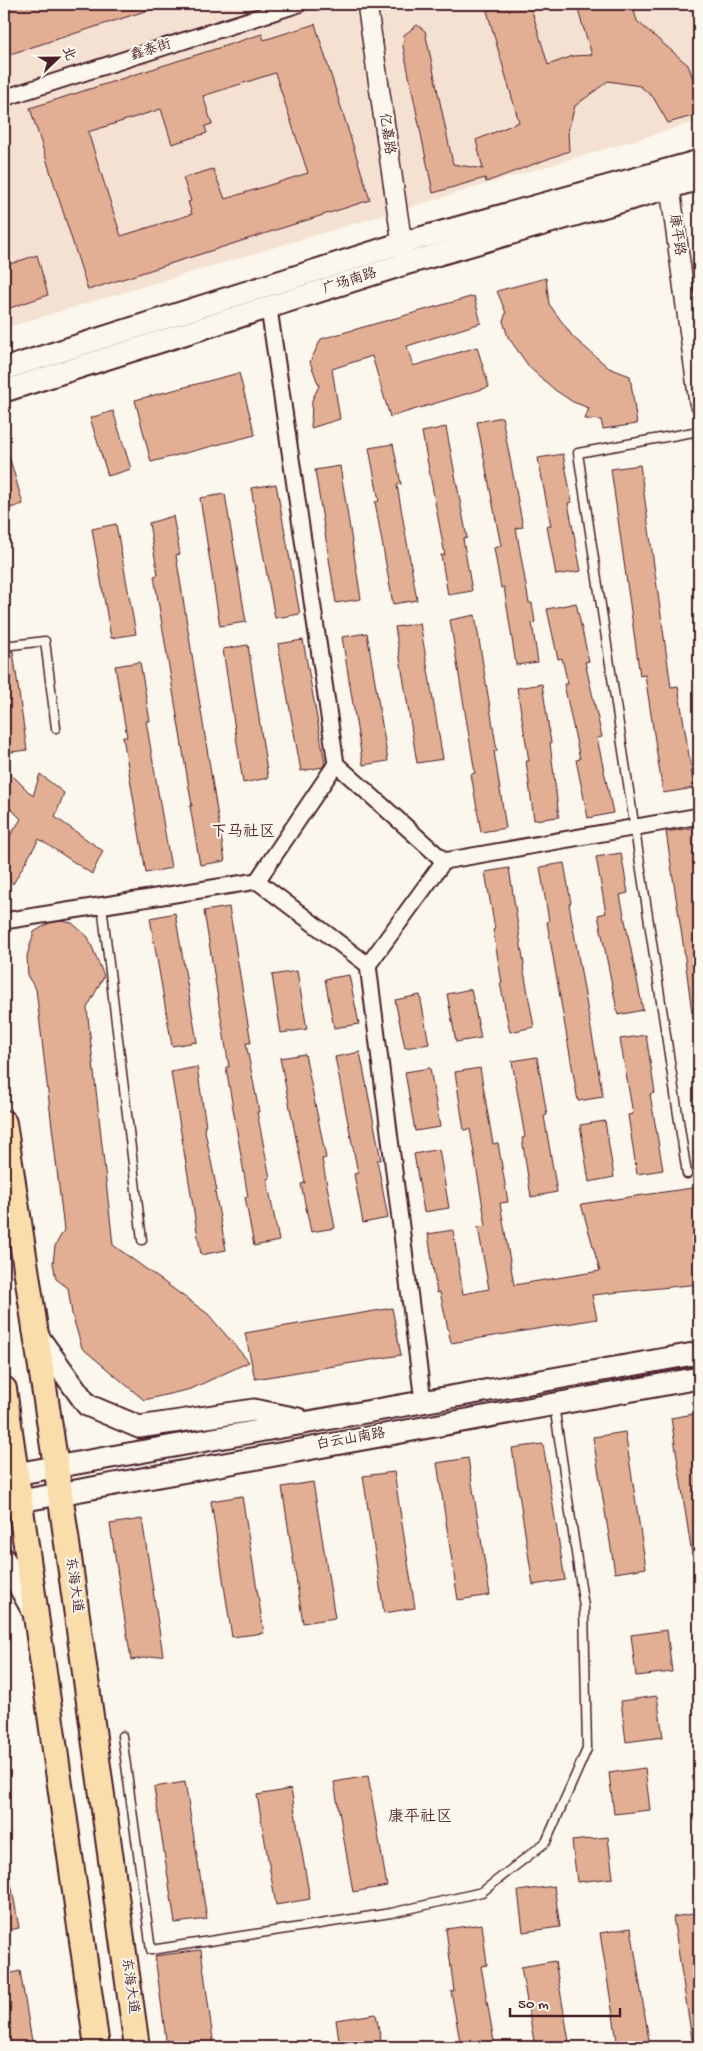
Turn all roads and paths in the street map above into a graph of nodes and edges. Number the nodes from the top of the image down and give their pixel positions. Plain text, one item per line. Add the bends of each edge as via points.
1 (299, 4) edge
2 (367, 4) edge
3 (4, 98) edge
4 (699, 161) edge
5 (699, 179) edge
6 (670, 188) junction
7 (402, 243) junction
8 (405, 264) junction
9 (269, 308) junction
10 (4, 369) edge
11 (4, 391) edge
12 (699, 402) edge
13 (699, 431) edge
14 (4, 646) edge
15 (56, 728) dead end
16 (336, 764) junction
17 (699, 816) edge
18 (634, 827) junction
19 (444, 861) junction
20 (256, 881) junction
21 (102, 905) junction
22 (4, 921) edge
23 (368, 965) junction
24 (4, 1123) edge
25 (687, 1174) dead end
26 (142, 1240) dead end
27 (34, 1331) junction
28 (699, 1353) edge
29 (699, 1378) edge
30 (4, 1388) edge
31 (423, 1401) junction
32 (554, 1403) junction
33 (308, 1422) junction
34 (55, 1466) junction
35 (10, 1475) edge
36 (60, 1493) junction
37 (11, 1502) edge
38 (4, 1559) edge
39 (37, 1618) junction
40 (122, 1736) dead end
41 (97, 2047) edge
42 (138, 2047) edge

1 - 3 street, 鑫泰街
2 - 7 street, 亿嘉路
4 - 7 main road, 广场南路
5 - 6 main road, 广场南路
6 - 8 main road, 广场南路
6 - 12 street, 康平路
7 - 8 street, 亿嘉路
7 - 10 main road, 广场南路
8 - 9 main road, 广场南路
9 - 11 main road, 广场南路
9 - 16 street
13 - 18 lane via 578,453
14 - 15 lane via 45,641
16 - 19 street
16 - 20 street
17 - 18 street
18 - 19 street
18 - 25 lane
19 - 23 street
20 - 21 street
20 - 23 street
21 - 22 street
21 - 26 lane
23 - 31 street
24 - 27 main road, 东海大道
27 - 33 main road via 87,1405 139,1428 254,1410
27 - 34 main road, 东海大道
28 - 31 main road, 白云山南路
29 - 32 main road, 白云山南路
30 - 35 main road
31 - 33 main road, 白云山南路
32 - 36 main road, 白云山南路
32 - 40 lane via 584,1607 587,1749 546,1842 482,1892 390,1913 151,1950
33 - 34 main road, 白云山南路
34 - 35 main road, 白云山南路
34 - 36 main road, 东海大道
35 - 37 main road
36 - 37 main road, 白云山南路
36 - 42 main road, 东海大道
37 - 39 main road
38 - 39 main road
39 - 41 main road

